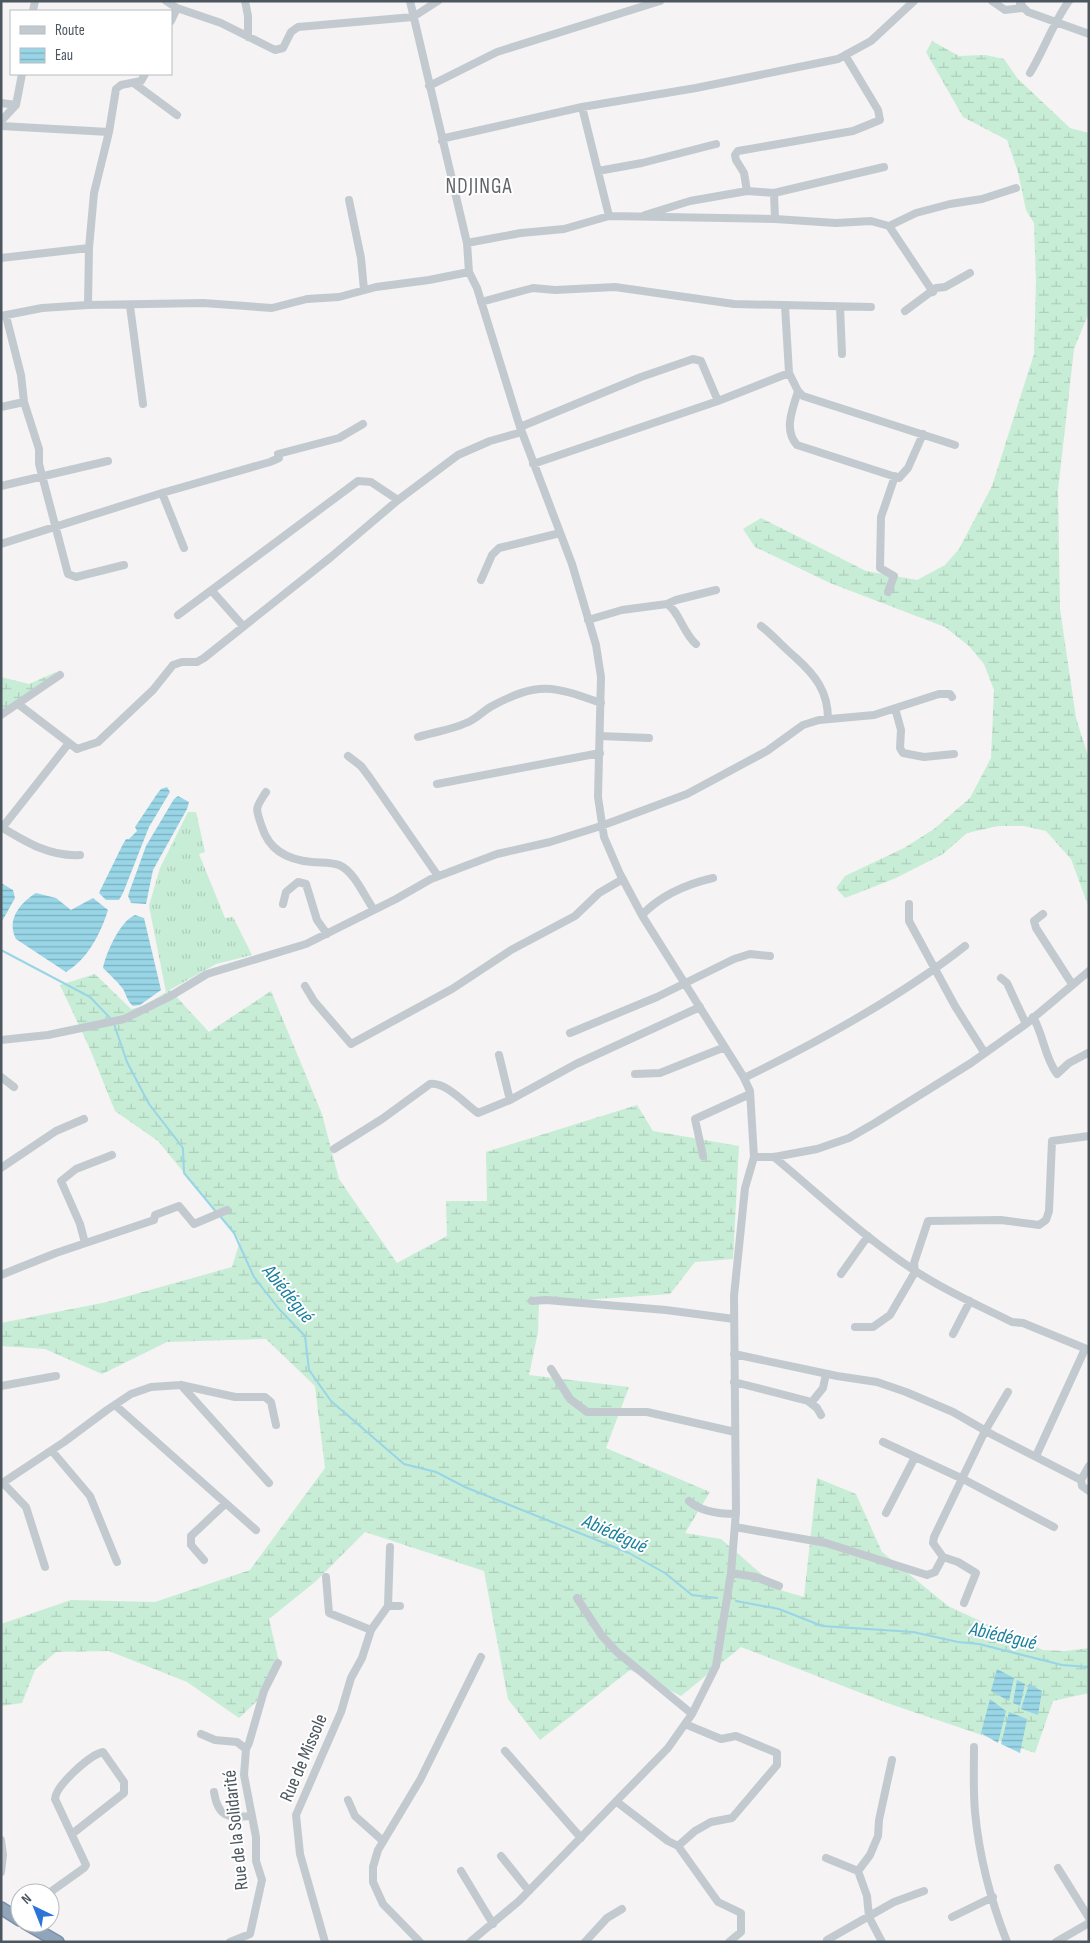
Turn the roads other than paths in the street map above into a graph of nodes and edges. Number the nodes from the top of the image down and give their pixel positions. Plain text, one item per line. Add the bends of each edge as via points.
1 (166, 1) edge
2 (245, 1) edge
3 (410, 1) edge
4 (438, 1) edge
5 (660, 1) edge
6 (914, 1) edge
7 (992, 1) edge
8 (1070, 1) edge
9 (1022, 4) edge
10 (177, 8) junction
11 (413, 17) junction
12 (172, 19) edge
13 (1056, 23) junction
14 (1089, 34) edge
15 (248, 37) junction
16 (845, 55) junction
17 (1030, 73) dead end
18 (22, 75) edge
19 (144, 75) edge
20 (135, 84) junction
21 (429, 86) junction
22 (1, 103) edge
23 (16, 105) junction
24 (582, 107) junction
25 (177, 115) dead end
26 (1, 121) edge
27 (1, 126) edge
28 (109, 132) junction
29 (442, 141) junction
30 (716, 144) dead end
31 (884, 167) dead end
32 (598, 171) junction
33 (1016, 188) dead end
34 (747, 191) junction
35 (774, 193) junction
36 (350, 200) dead end
37 (609, 216) junction
38 (638, 218) junction
39 (775, 219) junction
40 (889, 226) junction
41 (467, 243) junction
42 (89, 248) junction
43 (1, 258) edge
44 (469, 272) junction
45 (970, 272) dead end
46 (364, 290) junction
47 (933, 292) junction
48 (481, 302) junction
49 (88, 305) junction
50 (130, 306) junction
51 (786, 306) junction
52 (840, 307) junction
53 (871, 308) dead end
54 (905, 311) dead end
55 (4, 316) edge
56 (842, 354) dead end
57 (789, 374) junction
58 (798, 391) junction
59 (718, 401) junction
60 (24, 402) junction
61 (143, 404) dead end
62 (1, 407) edge
63 (363, 424) dead end
64 (521, 429) junction
65 (923, 434) junction
66 (955, 445) dead end
67 (108, 461) dead end
68 (533, 464) junction
69 (895, 476) junction
70 (42, 477) junction
71 (1, 486) edge
72 (162, 493) junction
73 (398, 500) junction
74 (56, 527) junction
75 (560, 533) junction
76 (1, 544) edge
77 (184, 548) dead end
78 (124, 565) dead end
79 (481, 580) dead end
80 (716, 590) dead end
81 (212, 591) junction
82 (888, 592) dead end
83 (667, 604) junction
84 (178, 615) dead end
85 (588, 620) junction
86 (243, 626) junction
87 (761, 626) dead end
88 (696, 644) dead end
89 (60, 675) dead end
90 (952, 697) dead end
91 (601, 703) junction
92 (18, 704) junction
93 (895, 708) junction
94 (1, 715) edge
95 (828, 719) junction
96 (600, 736) junction
97 (418, 737) dead end
98 (648, 738) dead end
99 (69, 743) junction
100 (600, 753) junction
101 (954, 754) dead end
102 (348, 756) dead end
103 (437, 784) dead end
104 (266, 792) dead end
105 (601, 826) junction
106 (2, 828) edge
107 (80, 856) dead end
108 (438, 876) junction
109 (713, 878) dead end
110 (623, 879) junction
111 (283, 904) dead end
112 (909, 904) dead end
113 (374, 910) junction
114 (1043, 914) dead end
115 (642, 915) junction
116 (327, 934) junction
117 (965, 946) dead end
118 (770, 956) dead end
119 (934, 967) junction
120 (1089, 971) edge
121 (1001, 978) dead end
122 (686, 983) junction
123 (1072, 984) junction
124 (305, 986) dead end
125 (700, 1007) junction
126 (1033, 1017) junction
127 (1026, 1024) junction
128 (570, 1033) dead end
129 (1, 1040) edge
130 (725, 1046) junction
131 (984, 1052) junction
132 (1088, 1052) edge
133 (499, 1055) dead end
134 (635, 1074) dead end
135 (1, 1077) edge
136 (744, 1078) junction
137 (14, 1086) dead end
138 (750, 1094) junction
139 (510, 1100) junction
140 (84, 1119) dead end
141 (1088, 1136) edge
142 (334, 1148) dead end
143 (112, 1155) dead end
144 (703, 1156) dead end
145 (754, 1157) junction
146 (774, 1157) junction
147 (1, 1168) edge
148 (227, 1210) dead end
149 (868, 1236) junction
150 (84, 1243) junction
151 (915, 1272) junction
152 (841, 1274) dead end
153 (1, 1275) edge
154 (532, 1301) dead end
155 (970, 1302) junction
156 (734, 1319) junction
157 (855, 1327) dead end
158 (953, 1334) dead end
159 (1087, 1349) edge
160 (734, 1354) junction
161 (551, 1369) dead end
162 (826, 1374) junction
163 (56, 1376) dead end
164 (734, 1382) junction
165 (181, 1385) junction
166 (1, 1386) edge
167 (1008, 1392) dead end
168 (811, 1403) junction
169 (115, 1405) junction
170 (821, 1415) dead end
171 (276, 1425) dead end
172 (985, 1431) junction
173 (735, 1432) junction
174 (883, 1442) dead end
175 (52, 1451) junction
176 (1036, 1456) junction
177 (915, 1457) junction
178 (1089, 1466) edge
179 (963, 1479) junction
180 (1081, 1480) junction
181 (269, 1483) dead end
182 (2, 1484) edge
183 (1089, 1491) edge
184 (690, 1501) dead end
185 (225, 1504) junction
186 (886, 1513) dead end
187 (736, 1514) junction
188 (735, 1527) junction
189 (1054, 1527) dead end
190 (256, 1530) dead end
191 (390, 1547) dead end
192 (943, 1557) junction
193 (204, 1560) dead end
194 (117, 1562) dead end
195 (45, 1567) dead end
196 (731, 1573) junction
197 (326, 1577) dead end
198 (779, 1586) dead end
199 (577, 1598) dead end
200 (964, 1603) dead end
201 (388, 1606) junction
202 (400, 1606) dead end
203 (371, 1630) junction
204 (482, 1657) dead end
205 (278, 1663) dead end
206 (692, 1714) junction
207 (685, 1724) junction
208 (201, 1734) dead end
209 (974, 1747) dead end
210 (246, 1749) junction
211 (505, 1751) dead end
212 (892, 1760) dead end
213 (214, 1792) dead end
214 (348, 1800) dead end
215 (617, 1802) junction
216 (252, 1816) junction
217 (72, 1834) junction
218 (581, 1838) junction
219 (1, 1840) edge
220 (383, 1841) junction
221 (678, 1846) junction
222 (501, 1856) dead end
223 (826, 1858) dead end
224 (1058, 1868) dead end
225 (460, 1871) dead end
226 (858, 1871) junction
227 (1, 1872) edge
228 (60, 1885) edge
229 (529, 1891) junction
230 (924, 1891) dead end
231 (993, 1896) junction
232 (622, 1909) dead end
233 (868, 1917) junction
234 (952, 1917) dead end
235 (1089, 1918) edge
236 (1089, 1923) edge
237 (493, 1924) junction
238 (44, 1933) edge
239 (827, 1940) dead end
240 (58, 1942) edge
241 (230, 1942) edge
242 (325, 1942) edge
243 (420, 1942) edge
244 (470, 1942) edge
245 (585, 1942) edge
246 (729, 1942) edge
247 (882, 1942) edge
248 (1007, 1942) edge
249 (1056, 1942) edge

1 - 10 street
2 - 15 street
3 - 11 street
4 - 11 street
5 - 21 street via 497,52
6 - 16 street via 871,41
7 - 9 street via 1006,10
8 - 13 street
9 - 13 street
10 - 12 street
10 - 15 street via 221,23
11 - 15 street via 298,28 291,32 279,50
11 - 21 street
13 - 14 street
13 - 17 street via 1046,48
16 - 24 street via 696,88
16 - 34 street via 878,110 880,120 853,131 738,151 736,160 744,173
18 - 23 street
19 - 20 street
20 - 25 street
20 - 28 street via 121,85 116,89
21 - 29 street
22 - 23 street
23 - 26 street
24 - 29 street
24 - 32 street
27 - 28 street
28 - 42 street via 94,193
29 - 41 street
30 - 32 street
31 - 35 street
32 - 37 street
33 - 40 street via 916,213
34 - 35 street
34 - 38 street via 690,201
35 - 39 street
36 - 46 street
37 - 38 street
37 - 41 street via 564,229
38 - 39 street
39 - 40 street via 836,223 871,221
40 - 47 street
41 - 44 street
42 - 43 street
42 - 49 street
44 - 46 street
44 - 48 street
45 - 47 street
46 - 50 street via 299,300 272,308 203,303
47 - 54 street
48 - 51 street via 533,288 615,287 734,304
48 - 64 street
49 - 50 street
49 - 55 street via 42,308
50 - 61 street
51 - 52 street
51 - 57 street
52 - 53 street
52 - 56 street
55 - 60 street via 21,375
57 - 58 street
57 - 59 street
58 - 65 street via 862,417
58 - 69 street via 790,419 790,434 797,445
59 - 64 street via 701,362 693,359 641,377
59 - 68 street
60 - 62 street
60 - 70 street via 39,449 38,464
63 - 72 street via 339,438 278,454 279,458 270,462
64 - 68 street
64 - 73 street via 458,455
65 - 66 street
65 - 69 street via 904,474 899,478
67 - 70 street
68 - 75 street
69 - 82 street via 882,517 880,568 894,576
70 - 71 street
70 - 74 street
72 - 74 street
72 - 77 street
73 - 81 street via 371,482 358,481
73 - 86 street
74 - 76 street
74 - 78 street via 71,577
75 - 79 street via 499,548 492,555
75 - 85 street
80 - 83 street
81 - 84 street
81 - 86 street
83 - 85 street via 622,610
83 - 88 street
85 - 91 street via 596,645
86 - 99 street via 197,662 173,665 98,742 77,750
87 - 95 street via 805,665 820,683
89 - 92 street
90 - 93 street via 939,694
91 - 96 street
91 - 97 street via 561,689 542,688 509,697 468,723
92 - 94 street
92 - 99 street
93 - 95 street via 860,717
93 - 101 street via 903,753 924,757
95 - 105 street via 803,725 767,751 687,794
96 - 98 street
96 - 100 street
99 - 106 street
100 - 103 street
100 - 105 street via 598,797
102 - 108 street via 370,778
104 - 113 street via 257,804 257,810 270,844 285,856 326,862 347,870
105 - 108 street via 497,854
105 - 110 street
106 - 107 street via 40,849
108 - 113 street
109 - 115 street via 684,886
110 - 115 street
110 - 124 street via 599,893 575,916 351,1044
111 - 116 street via 286,892 298,882 306,884 317,920
112 - 119 street via 909,921
113 - 116 street
114 - 123 street via 1034,921 1036,928
115 - 122 street
116 - 129 street via 306,944 207,974 124,1019 48,1036
117 - 119 street
118 - 122 street via 750,954 734,959
119 - 131 street
119 - 136 street via 853,1021
120 - 123 street
121 - 127 street via 1008,983
122 - 125 street
122 - 128 street
123 - 126 street
125 - 130 street
125 - 139 street via 576,1064
126 - 127 street
126 - 132 street via 1050,1064 1057,1074
127 - 131 street
130 - 134 street via 660,1073
130 - 136 street
131 - 146 street via 849,1138
133 - 139 street
135 - 137 street
136 - 138 street
138 - 144 street via 695,1119
138 - 145 street
139 - 142 street via 478,1113 445,1086 430,1084
140 - 147 street via 56,1131
141 - 151 street via 1052,1141 1046,1220 1039,1225 1001,1220 928,1221 914,1263
143 - 150 street via 76,1169 61,1181 80,1224
145 - 146 street
145 - 156 street via 745,1188
146 - 149 street
148 - 150 street via 194,1224 179,1206 155,1215 154,1220
149 - 151 street
149 - 152 street
150 - 153 street
151 - 155 street
151 - 157 street via 890,1314 880,1324
154 - 156 street via 666,1310
155 - 158 street
155 - 159 street via 1012,1322 1023,1322
156 - 160 street
159 - 176 street
160 - 162 street
160 - 164 street
161 - 173 street via 570,1399 587,1412 647,1412
162 - 168 street via 823,1388
162 - 172 street via 877,1382 952,1412
163 - 166 street
164 - 168 street
164 - 173 street
165 - 169 street via 151,1387
165 - 171 street via 235,1397 265,1397 271,1402
165 - 181 street
167 - 172 street
168 - 170 street
169 - 175 street
169 - 185 street
172 - 176 street
172 - 179 street
173 - 187 street
174 - 177 street
175 - 182 street
175 - 194 street via 90,1496
176 - 180 street
177 - 179 street
177 - 186 street
178 - 180 street
179 - 189 street
179 - 192 street via 934,1537 933,1543
180 - 183 street via 1082,1486
182 - 195 street via 26,1507
184 - 187 street via 704,1510
185 - 190 street
185 - 193 street via 191,1536 191,1545
187 - 188 street
188 - 192 street via 826,1543 927,1575 935,1572
188 - 196 street
191 - 201 street
192 - 200 street via 976,1573
196 - 198 street via 756,1577
196 - 206 street via 716,1666
197 - 203 street via 329,1613
199 - 206 street via 602,1636 617,1652
201 - 202 street
201 - 203 street, Rue de Missole
203 - 242 street, Rue de Missole via 341,1712 296,1815 300,1854
204 - 220 street via 420,1780
205 - 210 street via 264,1691
206 - 207 street
207 - 215 street via 668,1748
207 - 221 street via 721,1739 736,1736 777,1753 777,1765 732,1818 710,1822
208 - 210 street, Rue de la Solidarité via 215,1740 237,1742
209 - 231 street via 975,1810 980,1848
210 - 216 street, Rue de la Solidarité via 244,1775
211 - 218 street
212 - 226 street via 878,1820 878,1836
213 - 216 street via 217,1808 222,1813 232,1817
214 - 220 street via 355,1816
215 - 218 street
215 - 221 street
216 - 241 street, Rue de la Solidarité via 256,1861 262,1880 260,1895 250,1934
217 - 217 street via 54,1799 55,1793 85,1764 104,1752 124,1782 124,1793
217 - 228 street via 86,1865
218 - 229 street
219 - 227 street
220 - 243 street via 373,1867 373,1882 378,1896
221 - 246 street via 718,1902 742,1913 741,1932
222 - 229 street
223 - 226 street
224 - 235 street
225 - 237 street
226 - 233 street via 867,1896
229 - 237 street
230 - 233 street via 894,1902
231 - 234 street
231 - 248 street
232 - 245 street via 607,1918
233 - 239 street
233 - 247 street
236 - 249 street
237 - 244 street
238 - 240 highway

